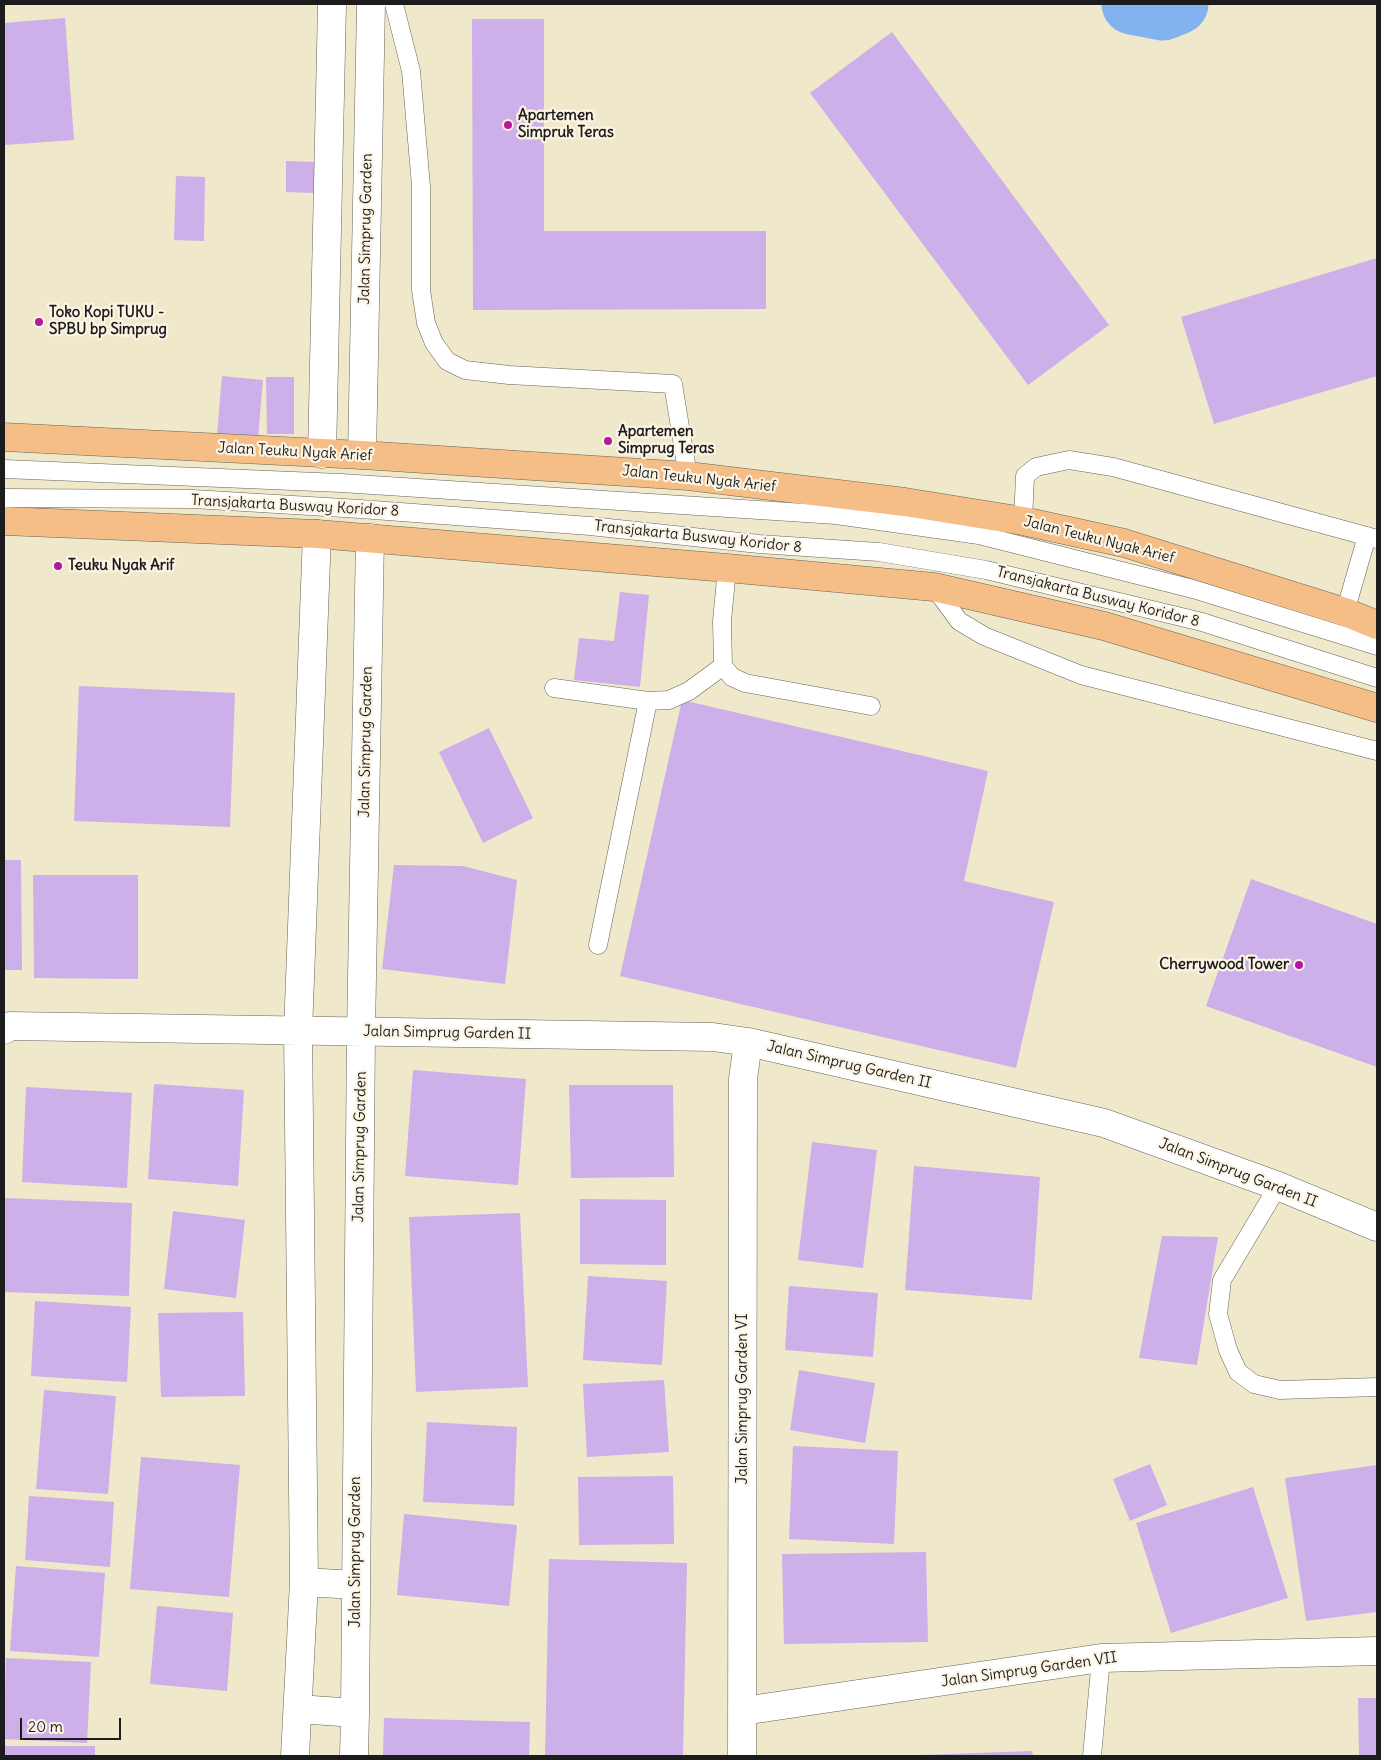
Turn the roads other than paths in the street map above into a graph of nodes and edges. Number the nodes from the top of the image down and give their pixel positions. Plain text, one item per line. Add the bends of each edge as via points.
1 (332, 4) edge
2 (371, 4) edge
3 (394, 4) edge
4 (4, 437) edge
5 (322, 454) junction
6 (362, 455) junction
7 (4, 469) edge
8 (688, 476) junction
9 (4, 498) edge
10 (4, 521) edge
11 (1023, 521) junction
12 (317, 534) junction
13 (370, 538) junction
14 (1372, 538) edge
15 (727, 568) junction
16 (934, 588) junction
17 (1345, 612) junction
18 (1377, 625) edge
19 (1377, 646) edge
20 (723, 666) junction
21 (1377, 678) edge
22 (554, 688) dead end
23 (648, 701) junction
24 (871, 706) dead end
25 (1377, 708) edge
26 (1377, 752) edge
27 (598, 945) dead end
28 (4, 1030) edge
29 (298, 1031) junction
30 (361, 1032) junction
31 (748, 1042) junction
32 (1278, 1186) junction
33 (1377, 1227) edge
34 (1377, 1387) edge
35 (304, 1582) junction
36 (356, 1585) junction
37 (1377, 1651) edge
38 (1101, 1658) junction
39 (298, 1709) junction
40 (743, 1711) junction
41 (355, 1713) junction
42 (295, 1756) edge
43 (354, 1756) edge
44 (742, 1756) edge
45 (1092, 1756) edge

1 - 5 street
2 - 6 street, Jalan Simprug Garden
3 - 8 lane via 411,71 421,186 421,290 426,323 434,343 447,361 465,370 673,384
4 - 5 highway, Jalan Teuku Nyak Arief
5 - 6 highway, Jalan Teuku Nyak Arief
6 - 8 highway, Jalan Teuku Nyak Arief
7 - 19 lane, Transjakarta Busway Koridor 8 via 341,483 836,516 988,538 1193,589
8 - 11 highway, Jalan Teuku Nyak Arief via 905,502
9 - 21 lane, Transjakarta Busway Koridor 8 via 193,499 590,526 759,544 879,552 986,570 1202,622
10 - 12 highway
11 - 14 lane via 1025,476 1036,467 1069,460 1112,467
11 - 17 highway, Jalan Teuku Nyak Arief via 1124,543
12 - 13 highway
12 - 29 street
13 - 15 highway
13 - 30 street, Jalan Simprug Garden
14 - 17 lane
15 - 16 highway
15 - 20 lane via 722,621
16 - 25 highway via 1104,626
16 - 26 lane via 959,621 984,636 1081,675
17 - 18 highway, Jalan Teuku Nyak Arief
20 - 23 lane via 689,691 669,700
20 - 24 lane via 732,677 745,683
22 - 23 lane
23 - 27 lane
28 - 29 street via 10,1026
29 - 30 street, Jalan Simprug Garden II
29 - 35 street
30 - 31 street, Jalan Simprug Garden II via 713,1037
30 - 36 street, Jalan Simprug Garden
31 - 32 street, Jalan Simprug Garden II via 1104,1123
31 - 40 street, Jalan Simprug Garden VI via 744,1079
32 - 33 street, Jalan Simprug Garden II
32 - 34 lane via 1222,1280 1218,1314 1238,1372 1254,1384 1280,1390
35 - 36 street
35 - 39 street
36 - 41 street, Jalan Simprug Garden
37 - 38 street, Jalan Simprug Garden VII
38 - 40 street, Jalan Simprug Garden VII
38 - 45 lane
39 - 41 street
39 - 42 street
40 - 44 street, Jalan Simprug Garden VI
41 - 43 street, Jalan Simprug Garden

